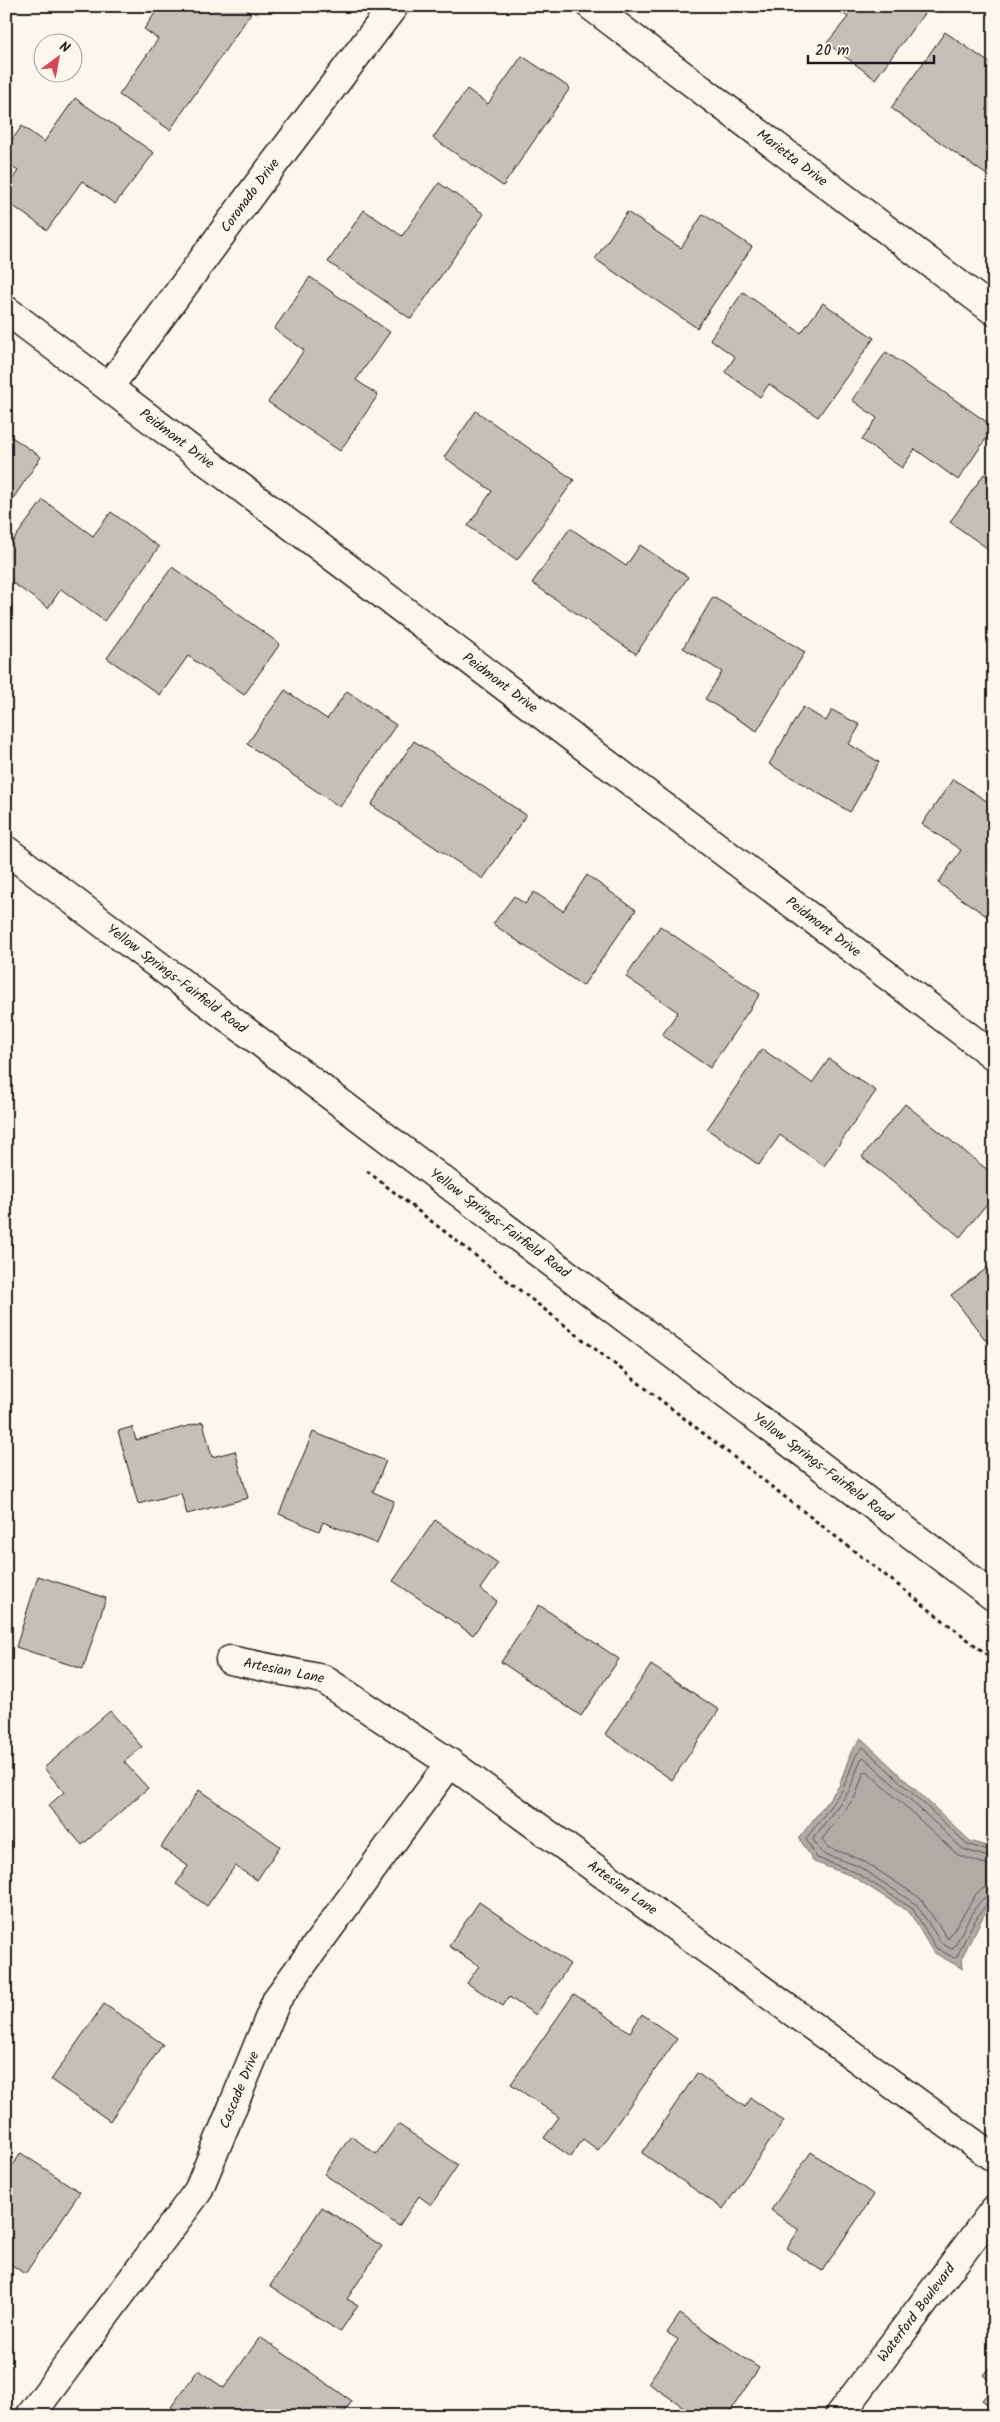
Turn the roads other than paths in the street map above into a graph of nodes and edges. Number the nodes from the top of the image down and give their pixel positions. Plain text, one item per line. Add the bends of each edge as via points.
1 (394, 6) edge
2 (591, 6) edge
3 (6, 310) edge
4 (994, 311) edge
5 (109, 387) junction
6 (6, 850) edge
7 (994, 1056) edge
8 (994, 1597) edge
9 (230, 1660) dead end
10 (450, 1763) junction
11 (994, 2158) edge
12 (994, 2210) edge
13 (30, 2416) edge
14 (839, 2416) edge

1 - 5 street, Coronado Drive
2 - 4 street, Marietta Drive
3 - 5 street, Peidmont Drive
5 - 7 street, Peidmont Drive
6 - 8 street, Yellow Springs-Fairfield Road
9 - 10 street, Artesian Lane via 324,1679
10 - 11 street, Artesian Lane
10 - 13 street, Cascade Drive via 277,1999 198,2192
12 - 14 street, Waterford Boulevard

